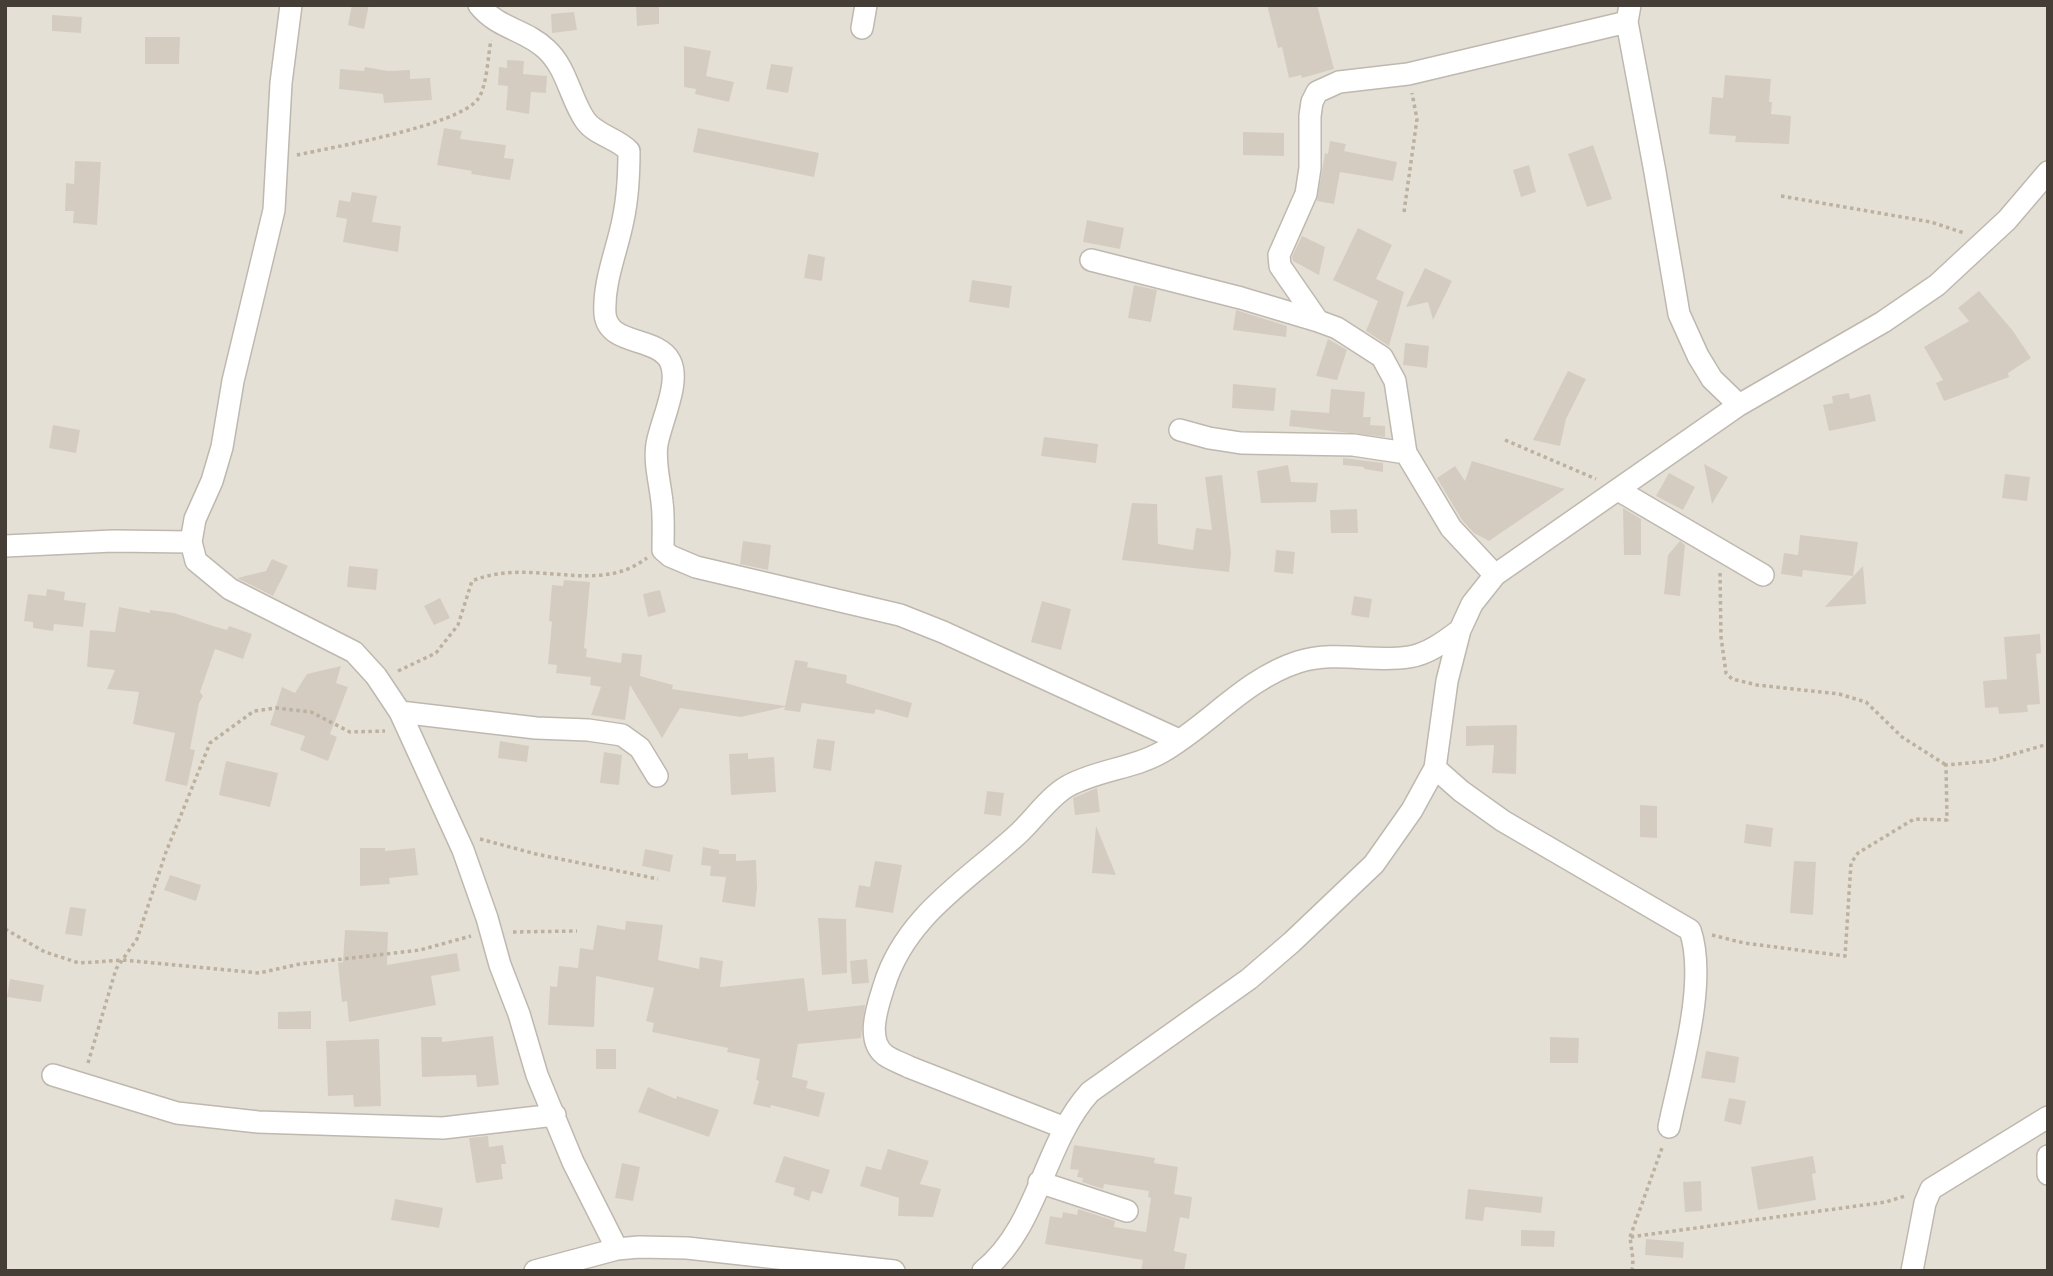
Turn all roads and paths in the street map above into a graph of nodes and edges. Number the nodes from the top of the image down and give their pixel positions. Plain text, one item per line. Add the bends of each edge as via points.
1 (290, 5) edge
2 (479, 5) edge
3 (866, 5) edge
4 (1628, 14) edge
5 (494, 21) junction
6 (862, 28) dead end
7 (1408, 74) junction
8 (278, 159) junction
9 (2048, 172) edge
10 (1781, 196) dead end
11 (1404, 212) dead end
12 (1984, 243) junction
13 (1091, 260) dead end
14 (1318, 321) junction
15 (1738, 405) junction
16 (1180, 430) dead end
17 (1505, 440) dead end
18 (1406, 453) junction
19 (1618, 490) junction
20 (191, 542) junction
21 (5, 545) edge
22 (663, 550) junction
23 (1723, 552) junction
24 (1763, 575) dead end
25 (1495, 576) junction
26 (1460, 630) junction
27 (376, 676) junction
28 (404, 721) junction
29 (1179, 740) junction
30 (2048, 744) edge
31 (1946, 765) junction
32 (1435, 768) junction
33 (657, 776) dead end
34 (454, 830) junction
35 (659, 879) dead end
36 (5, 929) edge
37 (577, 930) dead end
38 (1690, 930) junction
39 (491, 931) junction
40 (123, 960) junction
41 (53, 1075) dead end
42 (82, 1085) junction
43 (555, 1115) junction
44 (2048, 1117) edge
45 (1669, 1127) joint
46 (1065, 1128) junction
47 (2048, 1156) edge
48 (2048, 1174) edge
49 (1040, 1182) junction
50 (1931, 1189) junction
51 (1127, 1212) dead end
52 (1630, 1237) junction
53 (617, 1249) junction
54 (536, 1271) edge
55 (894, 1271) edge
56 (984, 1271) edge
57 (1632, 1271) edge
58 (1912, 1271) edge

1 - 8 street
2 - 5 street
3 - 6 street
4 - 7 street
4 - 15 street via 1679,314 1712,379
5 - 8 path via 478,99 433,124
5 - 22 street via 537,40 550,52 586,122 629,151 623,219 606,287 605,316 620,336 663,352 671,363 672,394 656,448
7 - 11 path via 1417,119
7 - 14 street via 1339,82 1317,92 1312,102 1306,194 1279,255 1280,266
8 - 20 street via 274,210 235,369 222,447
9 - 12 street
10 - 12 path via 1931,222
12 - 15 street via 1901,310
13 - 14 street
14 - 18 street via 1338,328 1382,357 1395,381
15 - 19 street
16 - 18 street via 1241,443 1353,445
17 - 19 path
18 - 25 street via 1451,528
19 - 23 street
19 - 25 street
20 - 21 street
20 - 27 street via 196,561 230,589 354,652
22 - 27 path via 628,569 602,575 521,571 472,581 458,625 436,653
22 - 29 street via 696,568 900,615
23 - 24 street
23 - 31 path via 1721,637 1729,677 1866,702 1902,737
25 - 26 street via 1472,604
26 - 29 street via 1435,648 1409,657 1329,656 1297,663 1259,680
26 - 32 street via 1447,681
27 - 28 street
28 - 33 street via 622,735 640,748
28 - 34 street
28 - 40 path via 350,732 310,712 276,708 254,711 210,743 137,939
29 - 46 street via 1161,753 1065,787 1018,835 931,909 902,944 886,979 875,1032 877,1047 885,1055
30 - 31 path via 1990,761
31 - 38 path via 1947,820 1914,819 1858,853 1851,863 1845,956 1744,943
32 - 38 street via 1503,821
32 - 46 street via 1405,821 1349,891 1249,979 1090,1093
34 - 35 path
34 - 39 street
36 - 40 path via 45,952 79,963
37 - 39 path
38 - 45 street via 1696,970 1693,1004
39 - 40 path via 421,950 259,973
39 - 43 street via 537,1075
40 - 42 path via 116,969
41 - 42 street
42 - 43 street via 177,1112 258,1122 443,1128
43 - 53 street
44 - 50 street
45 - 52 path
46 - 49 street
47 - 48 street
49 - 51 street
49 - 56 street via 1018,1230
50 - 52 path via 1886,1202
50 - 58 street
52 - 57 path
53 - 54 street
53 - 55 street via 687,1248

